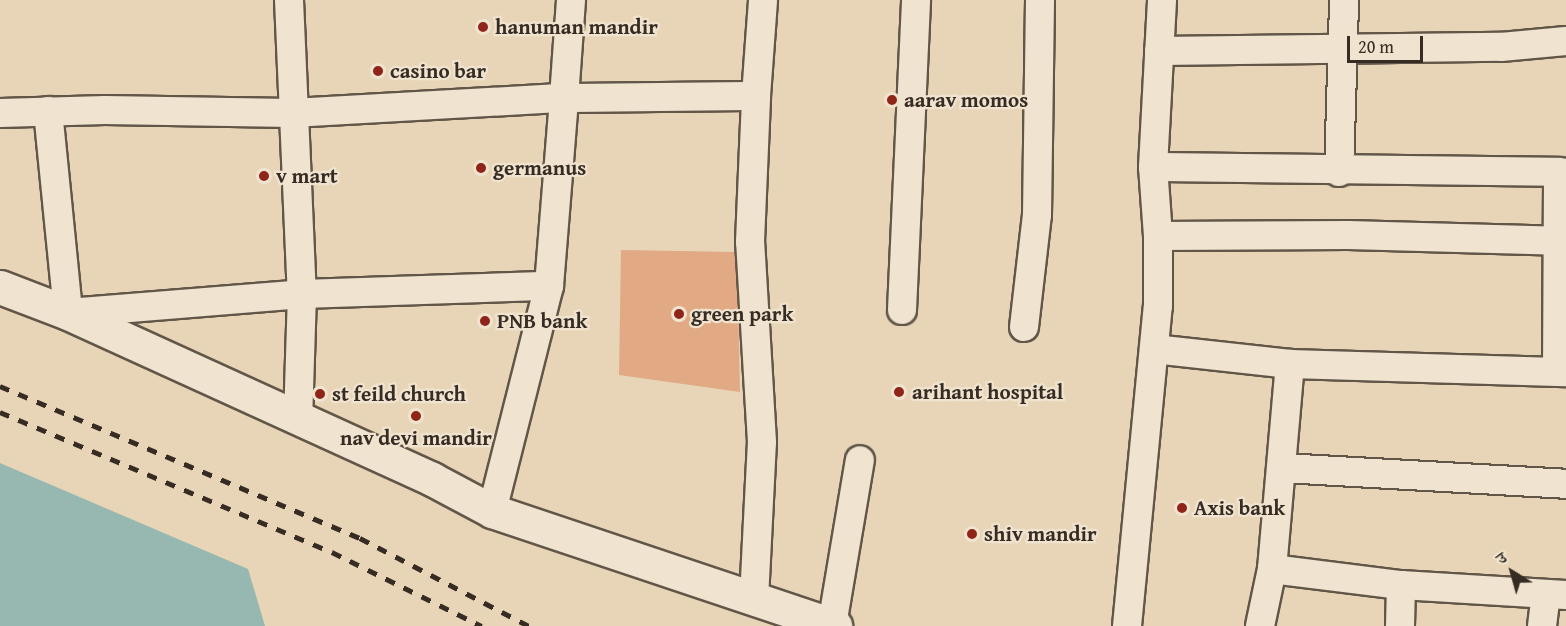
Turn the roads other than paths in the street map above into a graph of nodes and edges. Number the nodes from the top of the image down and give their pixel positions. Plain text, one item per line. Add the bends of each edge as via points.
1 (289, 0) edge
2 (571, 0) edge
3 (763, 0) edge
4 (916, 0) edge
5 (1040, 0) edge
6 (1162, 0) edge
7 (1344, 0) edge
8 (1566, 41) edge
9 (1159, 51) junction
10 (1343, 51) junction
11 (756, 96) junction
12 (564, 98) junction
13 (48, 111) junction
14 (0, 113) edge
15 (292, 113) junction
16 (1153, 167) junction
17 (1339, 172) junction
18 (1562, 173) edge
19 (1158, 236) junction
20 (1558, 241) junction
21 (549, 286) junction
22 (0, 287) edge
23 (302, 294) junction
24 (902, 310) dead end
25 (68, 313) junction
26 (1024, 327) dead end
27 (1154, 349) junction
28 (1290, 364) junction
29 (1562, 372) edge
30 (298, 418) junction
31 (860, 459) dead end
32 (1283, 468) junction
33 (1566, 484) edge
34 (492, 511) junction
35 (1272, 569) junction
36 (1401, 585) junction
37 (1556, 594) edge
38 (754, 599) junction
39 (795, 620) edge
40 (833, 625) edge
41 (1127, 626) edge
42 (1260, 626) edge
43 (1400, 626) edge
44 (1542, 626) edge

1 - 15 street
2 - 12 street
3 - 11 street
4 - 24 street
5 - 26 street via 1037,215
6 - 9 street
7 - 10 street
8 - 10 street via 1501,47
9 - 10 street
9 - 16 street
10 - 17 street
11 - 12 street
11 - 38 street via 750,242 762,442
12 - 15 street
12 - 21 street
13 - 14 street
13 - 15 street
13 - 25 street
15 - 23 street
16 - 17 street
16 - 19 street
17 - 18 street
18 - 20 street
19 - 20 street via 1337,235
19 - 27 street
20 - 29 street
21 - 23 street
21 - 34 street
22 - 25 street
23 - 25 street
23 - 30 street
25 - 30 street
27 - 28 street
27 - 41 street
28 - 29 street
28 - 32 street
30 - 34 street
31 - 40 street
32 - 33 street
32 - 35 street
34 - 38 street
35 - 36 street
35 - 42 street
36 - 37 street
36 - 43 street
37 - 44 street
38 - 39 street
39 - 40 street

